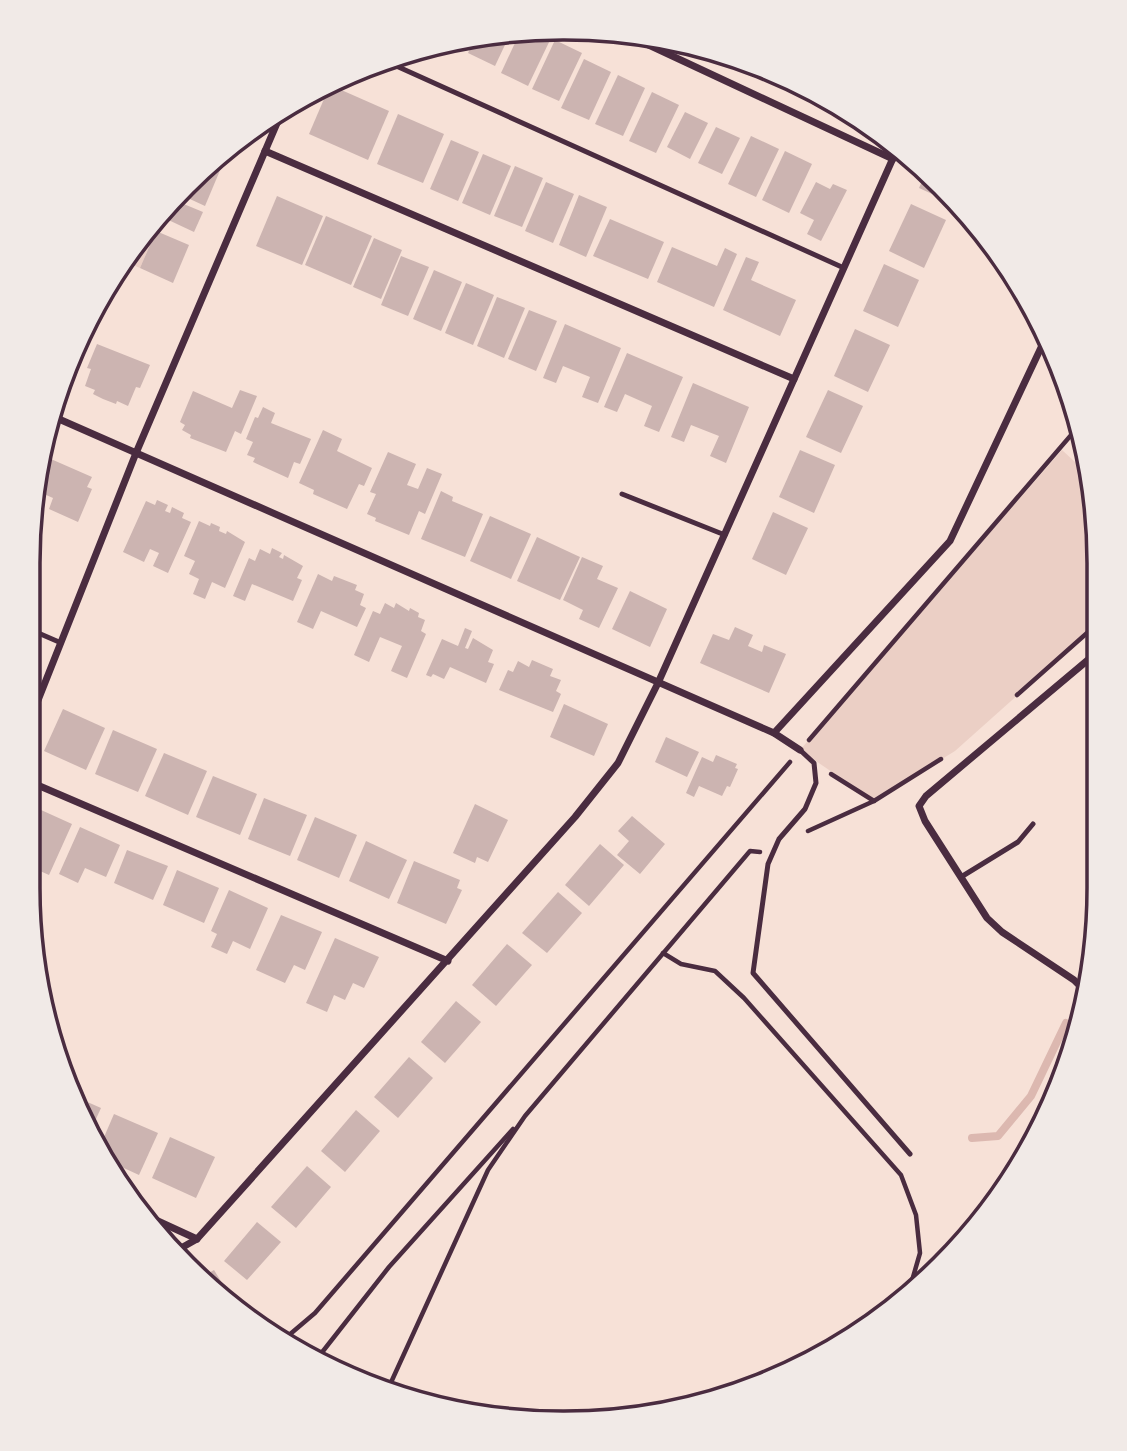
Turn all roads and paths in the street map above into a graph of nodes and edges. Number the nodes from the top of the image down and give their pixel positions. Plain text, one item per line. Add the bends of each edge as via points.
1 (656, 49) edge
2 (398, 67) edge
3 (276, 126) edge
4 (265, 151) junction
5 (893, 159) joint
6 (844, 268) junction
7 (1041, 349) edge
8 (794, 379) junction
9 (60, 420) edge
10 (1071, 435) edge
11 (136, 453) junction
12 (622, 494) dead end
13 (725, 535) junction
14 (1087, 633) edge
15 (40, 634) edge
16 (59, 642) junction
17 (1087, 661) edge
18 (659, 683) junction
19 (40, 693) edge
20 (1015, 697) dead end
21 (774, 733) junction
22 (800, 750) junction
23 (943, 758) dead end
24 (814, 763) junction
25 (40, 786) edge
26 (874, 802) junction
27 (1033, 824) dead end
28 (804, 833) dead end
29 (773, 853) junction
30 (961, 877) junction
31 (663, 953) junction
32 (448, 961) junction
33 (1078, 984) edge
34 (525, 1115) junction
35 (910, 1154) dead end
36 (162, 1223) edge
37 (197, 1239) junction
38 (184, 1247) edge
39 (913, 1277) edge
40 (290, 1334) edge
41 (322, 1352) edge
42 (391, 1381) edge

1 - 5 street
2 - 6 lane
3 - 4 street
4 - 8 street
4 - 11 street
5 - 6 street
6 - 8 street
7 - 21 street via 950,541
8 - 13 street
9 - 11 street
10 - 22 path
11 - 16 street
11 - 18 street
12 - 13 lane
13 - 18 street
14 - 20 path
15 - 16 lane
16 - 19 street
17 - 30 street via 919,806
18 - 21 street
18 - 32 street via 618,763
21 - 22 street
22 - 24 lane
22 - 40 path via 315,1313
23 - 26 path
24 - 26 path
24 - 29 lane via 817,783 806,809 779,839
25 - 32 street
26 - 28 path
27 - 30 lane via 1018,842
29 - 31 path via 750,851
29 - 35 lane via 753,973
30 - 33 street via 987,918 1002,932
31 - 34 path
31 - 39 path via 681,964 715,971 725,980 901,1175 916,1214 920,1253
32 - 37 street
34 - 41 path via 389,1267
34 - 42 path via 488,1170
36 - 37 street
37 - 38 street

